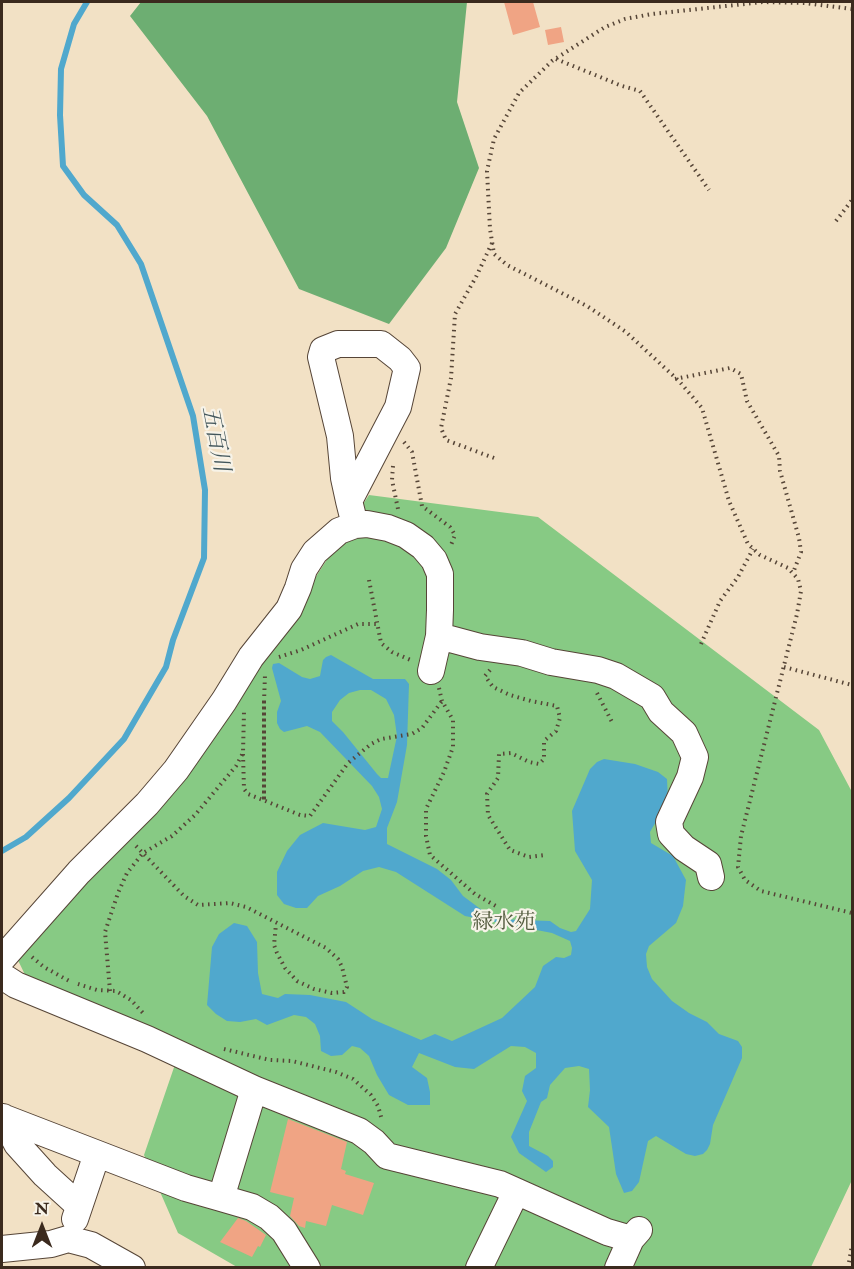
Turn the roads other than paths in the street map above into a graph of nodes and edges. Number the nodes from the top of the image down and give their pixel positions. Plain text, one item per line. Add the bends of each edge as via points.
1 (352, 513) junction
2 (439, 636) junction
3 (431, 671) road end
4 (711, 877) dead end
5 (8, 951) edge
6 (2, 976) edge
7 (255, 1089) junction
8 (2, 1117) edge
9 (97, 1154) junction
10 (516, 1192) junction
11 (221, 1198) junction
12 (79, 1206) junction
13 (68, 1239) junction
14 (2, 1249) edge
15 (132, 1268) edge
16 (308, 1268) edge
17 (479, 1268) edge
18 (618, 1268) edge

1 - 1 lane via 340,436 321,357 323,350 338,344 381,344 407,368 398,407
1 - 2 lane via 367,525 406,535 423,547 436,564 440,574
1 - 5 lane via 303,569 289,609 251,657 176,770
2 - 3 lane
2 - 4 lane via 598,670 652,697 661,712 684,733 695,757 669,822 671,834 708,864
6 - 7 lane
7 - 10 lane via 359,1131 387,1156 500,1184
7 - 11 lane
8 - 9 lane
8 - 12 lane via 17,1144
9 - 11 lane
9 - 12 lane
10 - 17 lane
10 - 18 lane via 607,1232 635,1234
11 - 16 lane via 252,1207 268,1217 284,1231
12 - 13 lane
13 - 14 lane
13 - 15 lane via 91,1245

